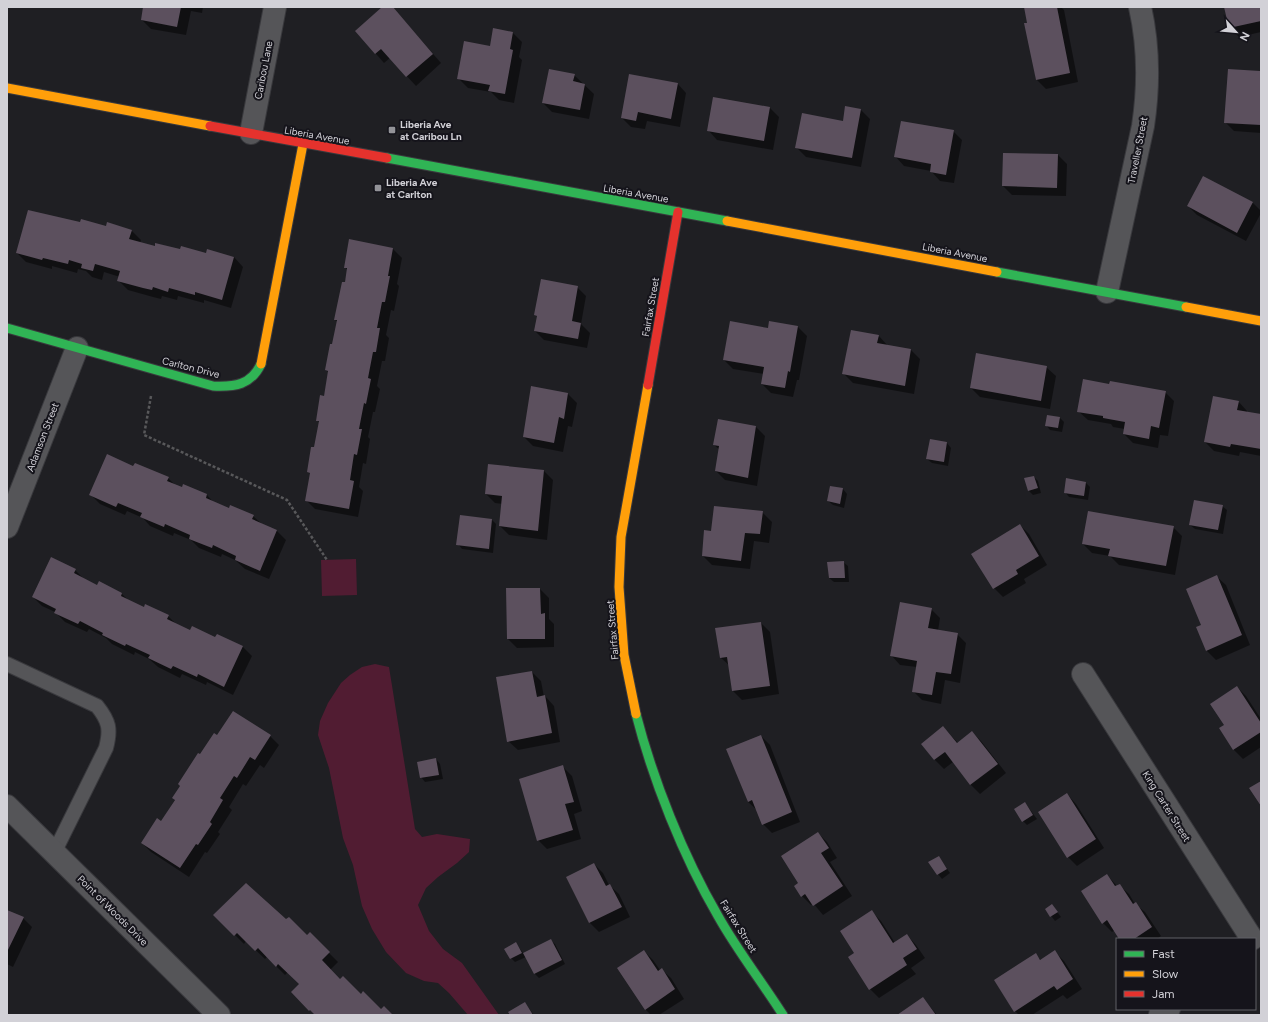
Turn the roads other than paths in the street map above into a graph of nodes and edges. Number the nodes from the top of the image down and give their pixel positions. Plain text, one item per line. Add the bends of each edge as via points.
1 (275, 7) edge
2 (1140, 7) edge
3 (7, 88) edge
4 (251, 133) junction
5 (303, 144) junction
6 (678, 212) junction
7 (1107, 292) junction
8 (1261, 321) edge
9 (7, 328) edge
10 (77, 348) junction
11 (7, 527) edge
12 (7, 664) edge
13 (1083, 674) dead end
14 (7, 806) edge
15 (54, 853) junction
16 (1251, 938) edge
17 (219, 1015) edge
18 (783, 1015) edge

1 - 4 street, Caribou Lane
2 - 7 street, Traveller Street via 1148,59 1147,101
3 - 4 street, Liberia Avenue
4 - 5 street, Liberia Avenue
5 - 6 street, Liberia Avenue
5 - 10 street, Carlton Drive via 259,370 242,384 230,387 213,386
6 - 7 street, Liberia Avenue
6 - 18 street, Fairfax Street via 621,537 619,587 624,655 636,715 659,787 686,853 718,916
7 - 8 street, Liberia Avenue
9 - 10 street, Carlton Drive
10 - 11 street, Adamson Street
12 - 15 lane via 97,706 106,718 110,733 106,748
13 - 16 street, King Carter Street
14 - 15 street, Point of Woods Drive
15 - 17 street, Point of Woods Drive

